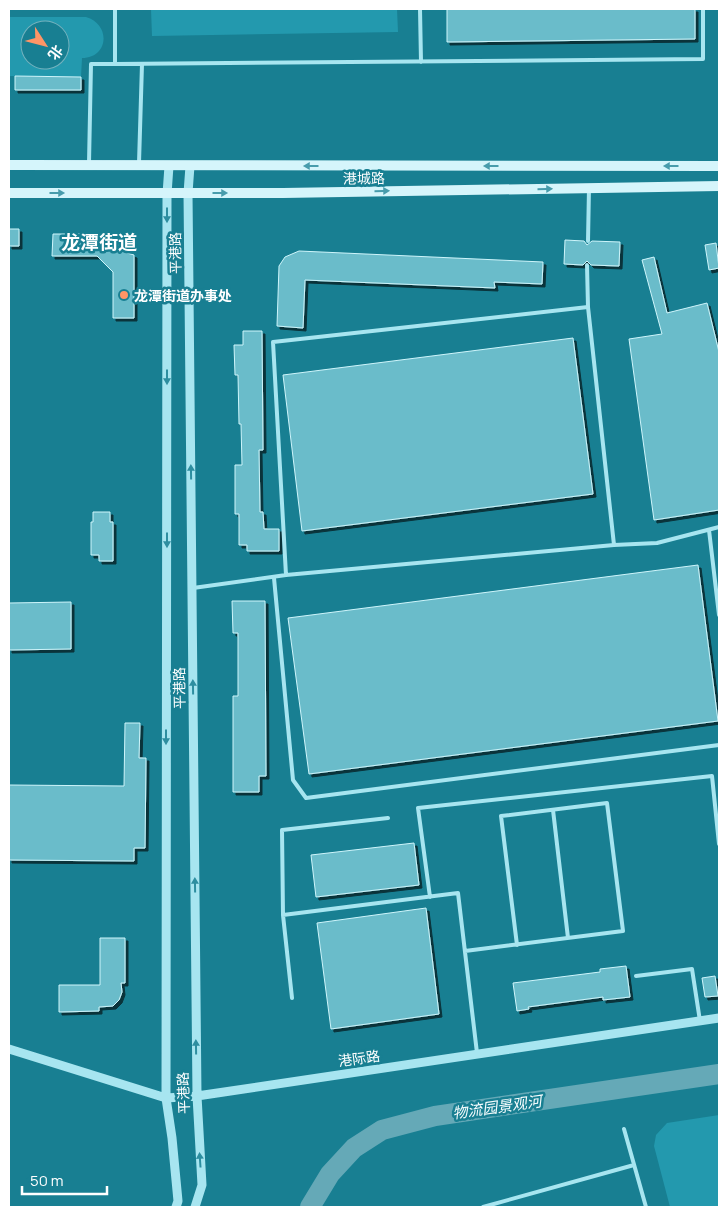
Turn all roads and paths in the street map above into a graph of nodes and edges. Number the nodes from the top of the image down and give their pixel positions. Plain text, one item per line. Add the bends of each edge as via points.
1 (115, 9) edge
2 (420, 9) edge
3 (703, 9) edge
4 (421, 62) junction
5 (115, 64) junction
6 (142, 64) junction
7 (9, 165) edge
8 (89, 166) junction
9 (139, 166) junction
10 (169, 166) junction
11 (190, 166) junction
12 (719, 166) edge
13 (719, 186) edge
14 (589, 188) junction
15 (9, 193) edge
16 (167, 194) junction
17 (188, 194) junction
18 (588, 241) dead end
19 (587, 265) dead end
20 (588, 307) junction
21 (719, 527) edge
22 (709, 530) junction
23 (614, 545) junction
24 (286, 575) junction
25 (274, 578) junction
26 (192, 588) junction
27 (719, 615) edge
28 (719, 745) edge
29 (553, 810) junction
30 (388, 818) dead end
31 (719, 844) edge
32 (430, 897) junction
33 (283, 915) junction
34 (568, 938) junction
35 (516, 945) junction
36 (465, 951) junction
37 (636, 976) dead end
38 (292, 998) dead end
39 (719, 1018) edge
40 (700, 1021) junction
41 (9, 1049) edge
42 (477, 1054) junction
43 (197, 1096) junction
44 (166, 1098) junction
45 (624, 1129) dead end
46 (634, 1165) junction
47 (176, 1207) edge
48 (194, 1207) edge
49 (482, 1207) edge
50 (646, 1207) edge

1 - 5 lane
2 - 4 lane
3 - 4 lane via 703,59
4 - 6 lane
5 - 6 lane
5 - 8 lane via 91,64
6 - 9 lane
7 - 8 main road
8 - 9 main road
9 - 10 main road
10 - 11 main road
10 - 16 street, 平港路
12 -> 11 main road
11 - 17 street, 平港路
13 - 14 main road, 港城路
17 -> 14 main road, 港城路
14 - 18 lane
15 -> 16 main road, 港城路
16 - 17 main road, 港城路
16 -> 44 street, 平港路
26 -> 17 street, 平港路
19 - 20 lane
20 - 23 lane
20 - 24 lane via 273,342
21 - 22 lane
22 - 23 lane via 657,543
22 - 27 lane
23 - 24 lane
24 - 25 lane
25 - 26 lane
25 - 28 lane via 293,780 306,798
43 -> 26 street, 平港路
29 - 34 lane
29 - 34 lane via 607,803 623,931
29 - 35 lane via 501,816
30 - 33 lane via 282,830
31 - 32 lane via 712,776 418,808
32 - 33 lane
32 - 36 lane via 458,893
33 - 38 lane
34 - 35 lane
35 - 36 lane
36 - 42 lane
37 - 40 lane via 692,970
39 - 40 street, 港际路
40 - 42 street, 港际路
41 - 44 street, 港际路
42 - 43 street, 港际路
43 - 44 street, 港际路
48 -> 43 street, 平港路 via 202,1185
44 - 47 street, 平港路 via 178,1201
45 - 46 lane
46 - 49 lane
46 - 50 lane

